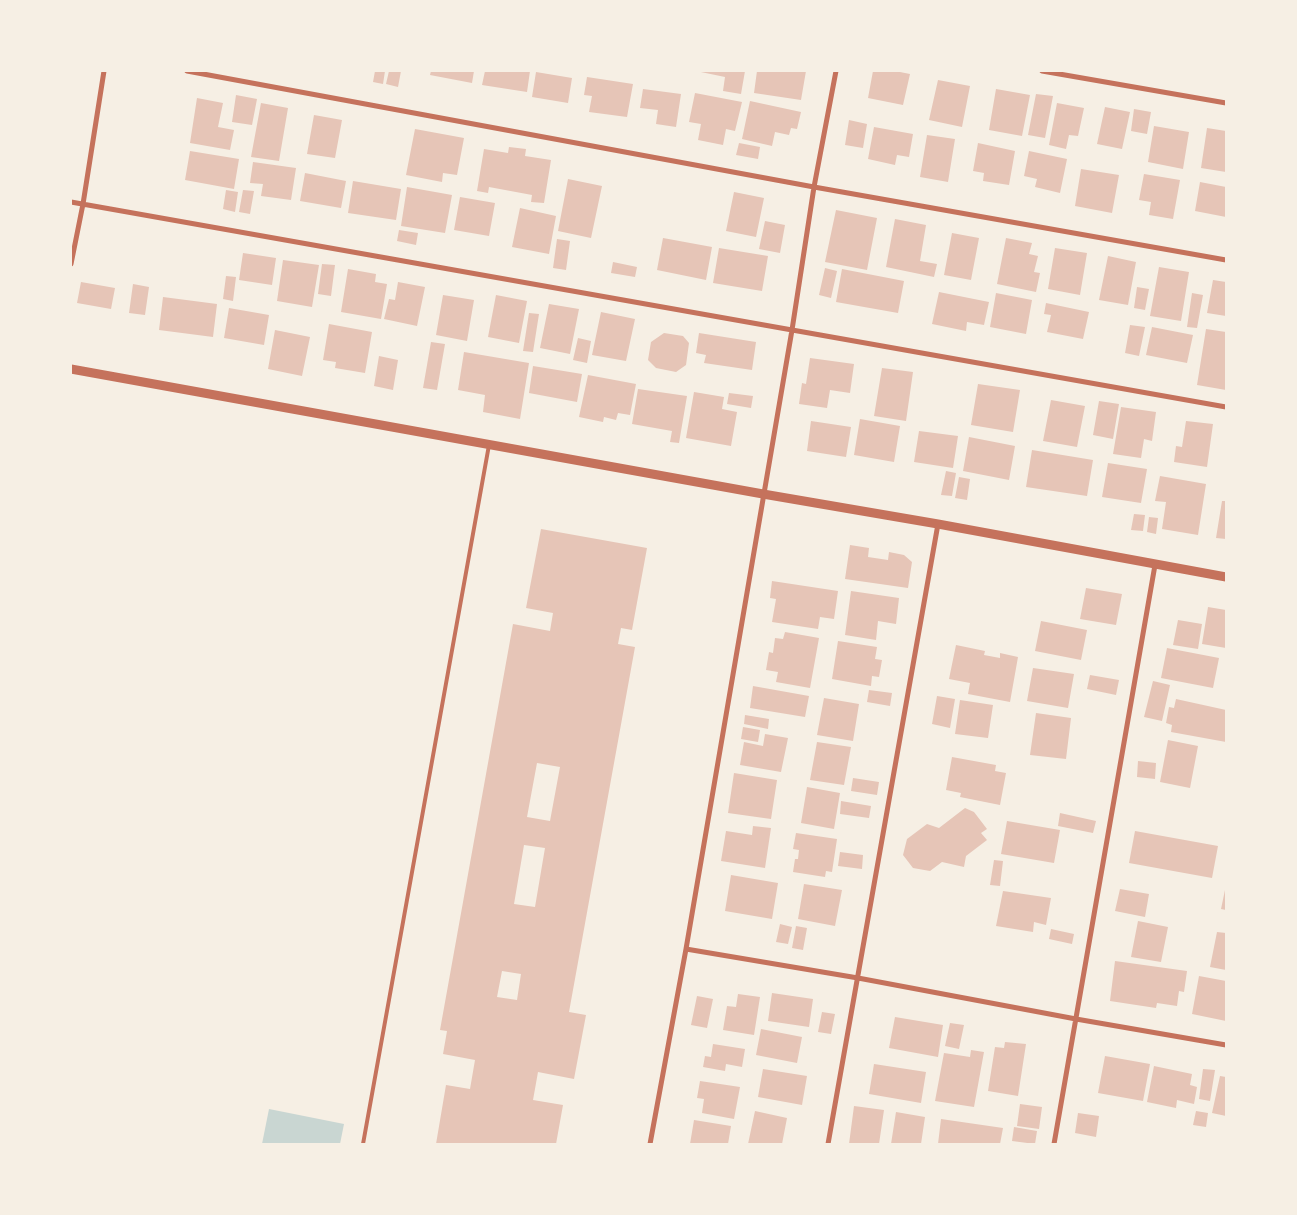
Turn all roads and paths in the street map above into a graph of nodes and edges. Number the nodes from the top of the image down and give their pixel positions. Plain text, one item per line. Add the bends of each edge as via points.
1 (104, 71) edge
2 (188, 71) edge
3 (836, 71) edge
4 (1042, 71) edge
5 (1226, 103) edge
6 (814, 187) junction
7 (71, 202) edge
8 (83, 204) junction
9 (1226, 260) edge
10 (71, 264) edge
11 (792, 330) junction
12 (71, 369) edge
13 (1226, 407) edge
14 (489, 445) junction
15 (763, 494) junction
16 (938, 524) junction
17 (1155, 565) junction
18 (1226, 577) edge
19 (686, 949) junction
20 (858, 978) junction
21 (1076, 1019) junction
22 (1226, 1044) edge
23 (363, 1144) edge
24 (650, 1144) edge
25 (828, 1144) edge
26 (1054, 1144) edge

1 - 8 street
2 - 6 street
3 - 6 street
4 - 5 street
6 - 9 street
6 - 11 street
7 - 8 street
8 - 10 street
8 - 11 street
11 - 13 street
11 - 15 street
12 - 14 street
14 - 15 street
14 - 23 lane
15 - 16 street
15 - 19 street
16 - 17 street
16 - 20 street
17 - 18 street
17 - 21 street
19 - 20 street
19 - 24 street
20 - 21 street
20 - 25 street
21 - 22 street
21 - 26 street

